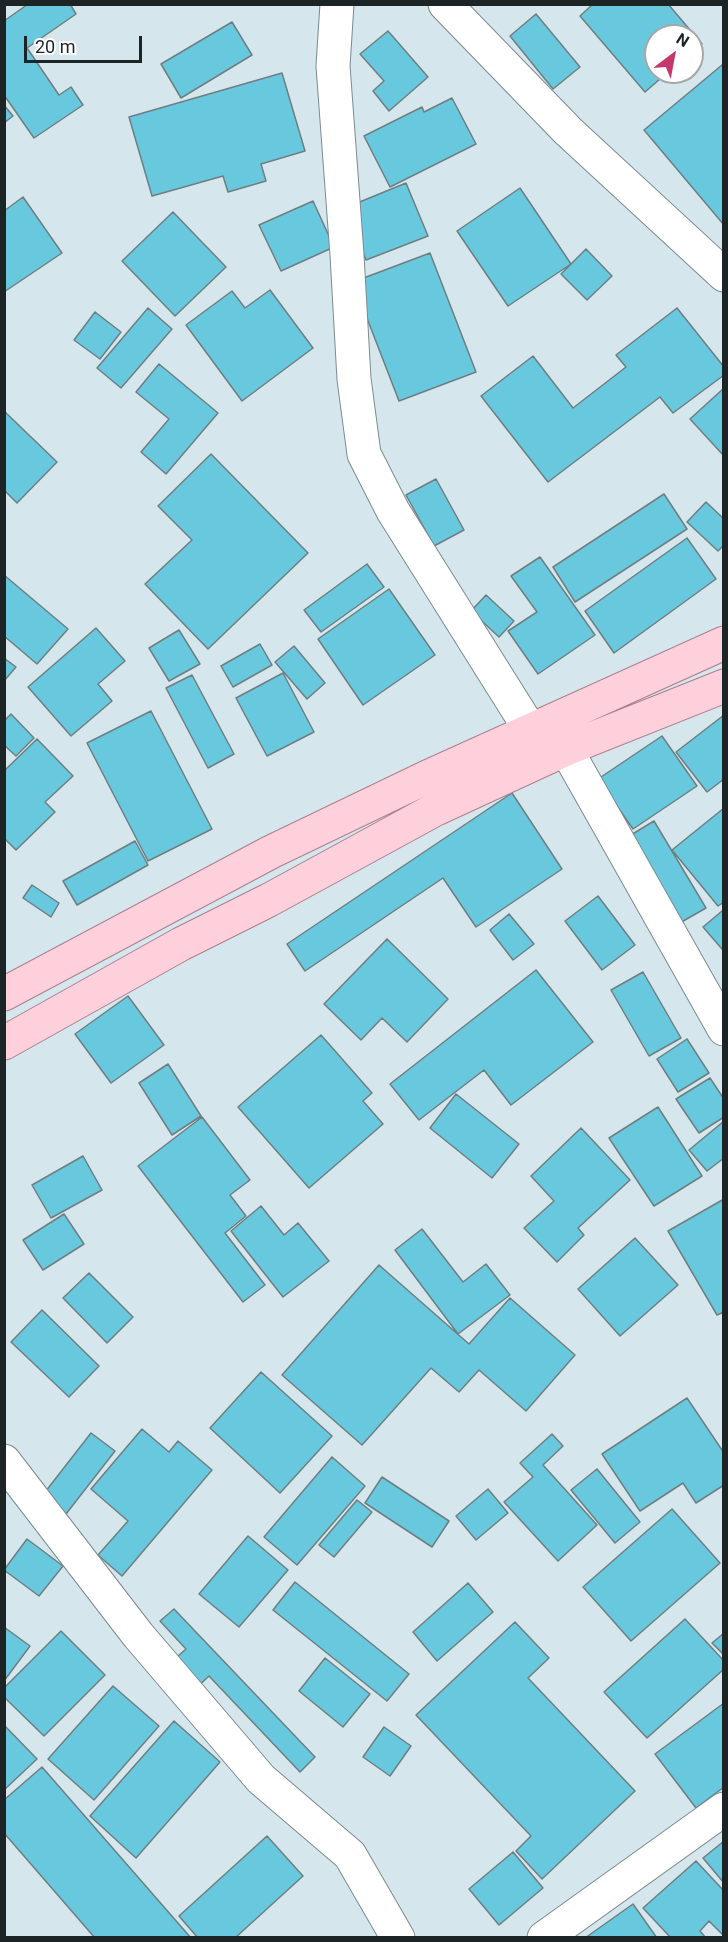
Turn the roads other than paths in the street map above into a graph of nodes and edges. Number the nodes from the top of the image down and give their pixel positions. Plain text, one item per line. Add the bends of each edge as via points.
1 (337, 4) edge
2 (445, 4) edge
3 (723, 275) edge
4 (723, 643) edge
5 (723, 686) edge
6 (531, 731) junction
7 (566, 749) junction
8 (4, 994) edge
9 (723, 1029) edge
10 (4, 1043) edge
11 (4, 1461) edge
12 (723, 1809) edge
13 (398, 1938) edge
14 (544, 1938) edge

1 - 6 street via 333,66 354,379 364,454 393,511
2 - 3 street via 568,131
4 - 6 main road
5 - 7 main road
6 - 8 main road via 271,852
7 - 9 street
7 - 10 main road via 436,809
11 - 13 street via 138,1635 261,1779 350,1856
12 - 14 street

